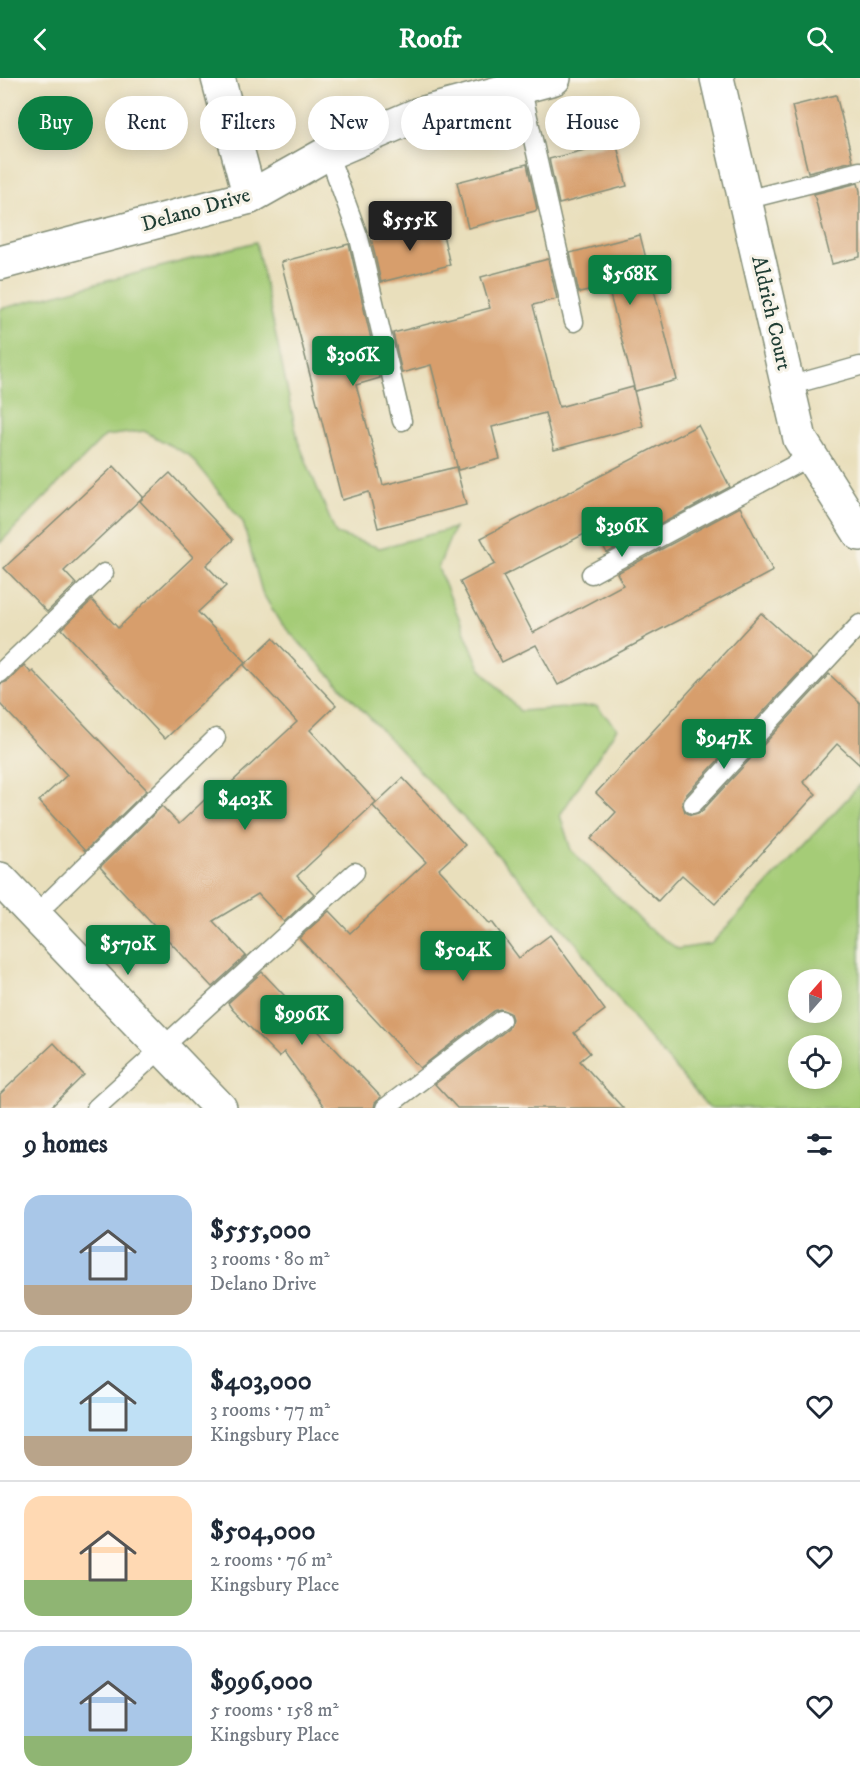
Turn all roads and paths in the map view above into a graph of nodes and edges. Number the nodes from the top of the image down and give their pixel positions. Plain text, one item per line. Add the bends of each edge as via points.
1 (219, 78) edge
2 (554, 78) edge
3 (717, 78) edge
4 (521, 86) junction
5 (328, 153) junction
6 (860, 171) edge
7 (250, 197) junction
8 (745, 200) junction
9 (0, 263) edge
10 (574, 322) dead end
11 (860, 366) edge
12 (788, 386) junction
13 (402, 421) dead end
14 (810, 456) junction
15 (860, 534) edge
16 (104, 573) dead end
17 (591, 574) dead end
18 (860, 624) edge
19 (0, 673) edge
20 (216, 738) dead end
21 (693, 804) dead end
22 (355, 872) dead end
23 (0, 879) edge
24 (35, 915) junction
25 (501, 1020) dead end
26 (161, 1047) junction
27 (96, 1108) edge
28 (220, 1108) edge
29 (385, 1108) edge

1 - 7 street
2 - 4 street, Delano Drive
3 - 8 street, Aldrich Court
4 - 5 street, Delano Drive via 417,115
4 - 10 lane
5 - 7 street, Delano Drive
5 - 13 lane via 359,238
6 - 8 lane
7 - 9 street, Delano Drive
8 - 12 street, Aldrich Court
11 - 12 lane
12 - 14 street, Aldrich Court via 800,439
14 - 15 street, Aldrich Court
14 - 17 lane
16 - 19 lane
18 - 21 lane
20 - 24 lane
22 - 26 lane
23 - 24 street
24 - 26 street
25 - 29 lane
26 - 27 lane
26 - 28 street

